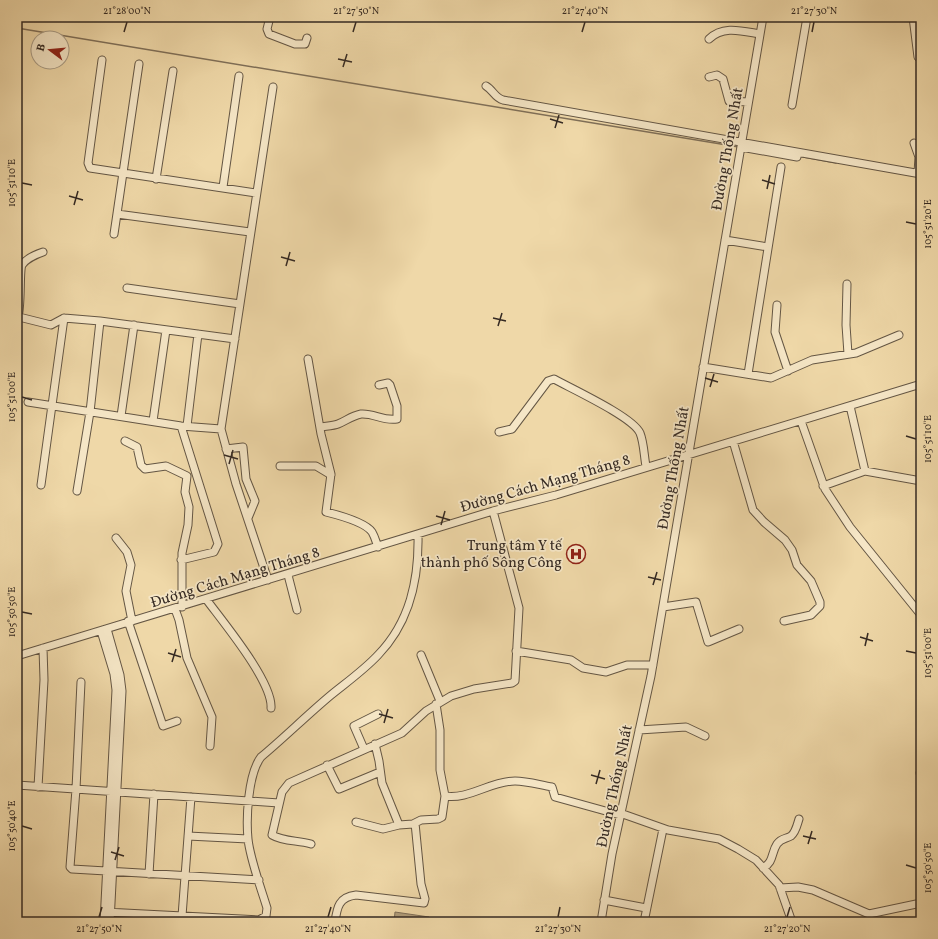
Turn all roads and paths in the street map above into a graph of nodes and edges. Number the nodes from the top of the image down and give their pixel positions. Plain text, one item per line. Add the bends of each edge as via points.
1 (270, 17) edge
2 (763, 17) edge
3 (808, 17) edge
4 (913, 17) edge
5 (760, 34) junction
6 (307, 38) dead end
7 (709, 39) dead end
8 (918, 57) dead end
9 (102, 60) dead end
10 (139, 64) dead end
11 (173, 71) dead end
12 (239, 76) dead end
13 (709, 76) dead end
14 (486, 86) dead end
15 (273, 88) dead end
16 (748, 102) junction
17 (792, 105) dead end
18 (914, 142) dead end
19 (741, 144) junction
20 (781, 167) dead end
21 (124, 174) junction
22 (920, 175) edge
23 (156, 179) junction
24 (223, 187) junction
25 (256, 193) junction
26 (117, 214) junction
27 (250, 232) junction
28 (114, 234) dead end
29 (725, 240) junction
30 (768, 247) junction
31 (43, 252) dead end
32 (846, 284) dead end
33 (127, 288) dead end
34 (240, 304) junction
35 (777, 305) dead end
36 (64, 318) junction
37 (18, 319) edge
38 (100, 321) junction
39 (134, 325) junction
40 (166, 330) junction
41 (198, 334) junction
42 (899, 335) dead end
43 (235, 339) junction
44 (848, 354) junction
45 (308, 359) dead end
46 (703, 367) junction
47 (788, 371) junction
48 (748, 374) junction
49 (921, 384) edge
50 (379, 385) dead end
51 (28, 402) dead end
52 (52, 406) junction
53 (850, 406) junction
54 (90, 412) junction
55 (120, 416) junction
56 (153, 421) junction
57 (801, 421) junction
58 (184, 426) junction
59 (320, 427) junction
60 (221, 429) junction
61 (499, 432) dead end
62 (125, 441) dead end
63 (734, 441) junction
64 (226, 449) junction
65 (689, 454) junction
66 (280, 466) dead end
67 (646, 466) junction
68 (865, 470) junction
69 (331, 475) junction
70 (921, 482) edge
71 (42, 485) dead end
72 (823, 486) junction
73 (77, 491) dead end
74 (492, 511) junction
75 (248, 518) junction
76 (418, 535) junction
77 (116, 538) dead end
78 (378, 547) junction
79 (181, 560) junction
80 (288, 575) junction
81 (268, 580) junction
82 (206, 599) junction
83 (663, 607) junction
84 (178, 608) junction
85 (297, 610) dead end
86 (921, 615) edge
87 (130, 621) junction
88 (784, 621) dead end
89 (739, 629) dead end
90 (104, 630) junction
91 (43, 648) junction
92 (516, 651) junction
93 (421, 655) dead end
94 (17, 656) edge
95 (653, 665) junction
96 (81, 682) dead end
97 (438, 703) junction
98 (271, 708) dead end
99 (378, 714) dead end
100 (177, 721) dead end
101 (639, 730) junction
102 (705, 736) dead end
103 (375, 744) junction
104 (210, 746) dead end
105 (364, 749) junction
106 (327, 765) junction
107 (380, 772) junction
108 (17, 785) edge
109 (38, 787) junction
110 (76, 789) junction
111 (114, 792) junction
112 (154, 794) junction
113 (445, 796) junction
114 (191, 797) junction
115 (249, 801) junction
116 (279, 803) junction
117 (620, 814) junction
118 (799, 819) dead end
119 (356, 822) dead end
120 (415, 823) junction
121 (399, 825) junction
122 (664, 829) junction
123 (188, 836) junction
124 (248, 839) junction
125 (310, 844) dead end
126 (763, 868) junction
127 (110, 872) junction
128 (148, 874) junction
129 (185, 876) junction
130 (259, 880) junction
131 (780, 888) junction
132 (604, 900) junction
133 (921, 904) edge
134 (646, 908) junction
135 (108, 912) junction
136 (182, 916) junction
137 (158, 918) edge
138 (104, 922) edge
139 (110, 922) edge
140 (335, 922) edge
141 (601, 922) edge
142 (644, 922) edge
143 (792, 922) edge

1 - 6 street via 267,29 269,34 298,45 305,44
2 - 5 street, Đường Thống Nhất
3 - 17 street
4 - 8 street
5 - 7 street via 726,30
5 - 16 street, Đường Thống Nhất
9 - 21 street via 88,166 96,170
10 - 21 street
11 - 23 street
12 - 24 street
13 - 16 street via 717,75 723,79 729,101
14 - 19 street via 497,98 503,100
15 - 25 street
16 - 19 street, Đường Thống Nhất
18 - 22 street via 919,157
19 - 22 street
19 - 29 street, Đường Thống Nhất
20 - 30 street
21 - 23 street
21 - 26 street
23 - 24 street
24 - 25 street
25 - 27 street
26 - 27 street
26 - 28 street
27 - 34 street
29 - 30 street
29 - 46 street, Đường Thống Nhất
30 - 48 street
31 - 37 street via 21,267
32 - 44 street
33 - 34 street
34 - 43 street
35 - 47 street via 775,332
36 - 37 street via 51,325
36 - 38 street
36 - 52 street
38 - 39 street
38 - 54 street
39 - 40 street
39 - 55 street
40 - 41 street
40 - 56 street
41 - 43 street
41 - 58 street
42 - 44 street via 860,352
43 - 60 street
44 - 47 street via 812,360
45 - 59 street
46 - 48 street
46 - 65 street, Đường Thống Nhất
47 - 48 street via 772,378
49 - 53 street, Đường Cách Mạng Tháng 8
50 - 59 street via 390,385 397,406 397,419 385,420 360,414 337,424
51 - 52 street
52 - 54 street
52 - 71 street
53 - 57 street, Đường Cách Mạng Tháng 8
53 - 68 street
54 - 55 street
54 - 73 street
55 - 56 street
56 - 58 street
57 - 63 street, Đường Cách Mạng Tháng 8
57 - 72 street
58 - 60 street
58 - 79 street via 218,544 214,552
59 - 69 street
60 - 64 street
61 - 67 street via 512,428 548,381 554,379 621,415 636,428 641,438
62 - 79 street via 137,447 141,465 145,469 166,466 187,476 185,492 189,508
63 - 65 street, Đường Cách Mạng Tháng 8
63 - 88 street via 753,510 785,540 797,565 811,581 820,602 820,606 811,615
64 - 75 street
64 - 75 street via 243,448 246,479 255,501
65 - 67 street, Đường Cách Mạng Tháng 8
65 - 83 street, Đường Thống Nhất
66 - 69 street via 316,466
67 - 74 street, Đường Cách Mạng Tháng 8 via 556,495
68 - 70 street
68 - 72 street
69 - 78 street via 326,512 366,527 373,534
72 - 86 street via 850,527
74 - 76 street, Đường Cách Mạng Tháng 8
74 - 92 street via 519,608
75 - 81 street
76 - 78 street, Đường Cách Mạng Tháng 8
76 - 115 street via 417,574 410,602 395,633 370,663 261,757 252,774
77 - 87 street via 127,552 131,565 126,591
78 - 80 street, Đường Cách Mạng Tháng 8
79 - 84 street
80 - 81 street, Đường Cách Mạng Tháng 8
80 - 85 street
81 - 82 street, Đường Cách Mạng Tháng 8
82 - 84 street, Đường Cách Mạng Tháng 8
82 - 98 street via 253,665 271,699
83 - 89 street via 696,602 708,642
83 - 95 street, Đường Thống Nhất
84 - 87 street, Đường Cách Mạng Tháng 8
84 - 104 street via 187,658 212,717
87 - 90 street, Đường Cách Mạng Tháng 8
87 - 100 street via 162,726
90 - 91 street, Đường Cách Mạng Tháng 8
90 - 111 street via 116,690
91 - 94 street, Đường Cách Mạng Tháng 8
91 - 109 street via 44,680
92 - 95 street via 571,660 583,668 606,672 627,665
92 - 97 street via 514,682 463,691
93 - 97 street
95 - 101 street, Đường Thống Nhất
96 - 110 street
97 - 103 street via 402,733
97 - 113 street via 440,770
99 - 105 street via 354,726
101 - 102 street via 686,727
101 - 117 street, Đường Thống Nhất
103 - 105 street
103 - 107 street
105 - 106 street
106 - 107 street via 339,789
106 - 116 street via 288,783
107 - 121 street
108 - 109 street
109 - 110 street
110 - 111 street
110 - 127 street via 70,867 74,870
111 - 112 street
111 - 127 street
112 - 114 street
112 - 128 street
113 - 117 street via 455,797 515,781 552,787 555,797
113 - 120 street via 441,818
114 - 115 street
114 - 123 street
115 - 116 street
115 - 124 street
116 - 125 street via 272,835
117 - 122 street
117 - 132 street, Đường Thống Nhất
118 - 126 street via 795,831 789,837 780,840 771,862
119 - 121 street via 378,828
120 - 121 street
120 - 140 street via 424,904 356,894 342,899
122 - 126 street via 719,839 756,860
122 - 134 street
123 - 124 street
123 - 129 street
124 - 130 street
126 - 131 street
127 - 128 street
127 - 135 street
128 - 129 street
129 - 130 street
129 - 136 street
130 - 136 street via 267,908 263,919
131 - 133 street via 798,887 813,890 869,914
131 - 143 street
132 - 134 street
132 - 141 street, Đường Thống Nhất
134 - 142 street
135 - 137 street
135 - 138 street
135 - 139 street
136 - 137 street

